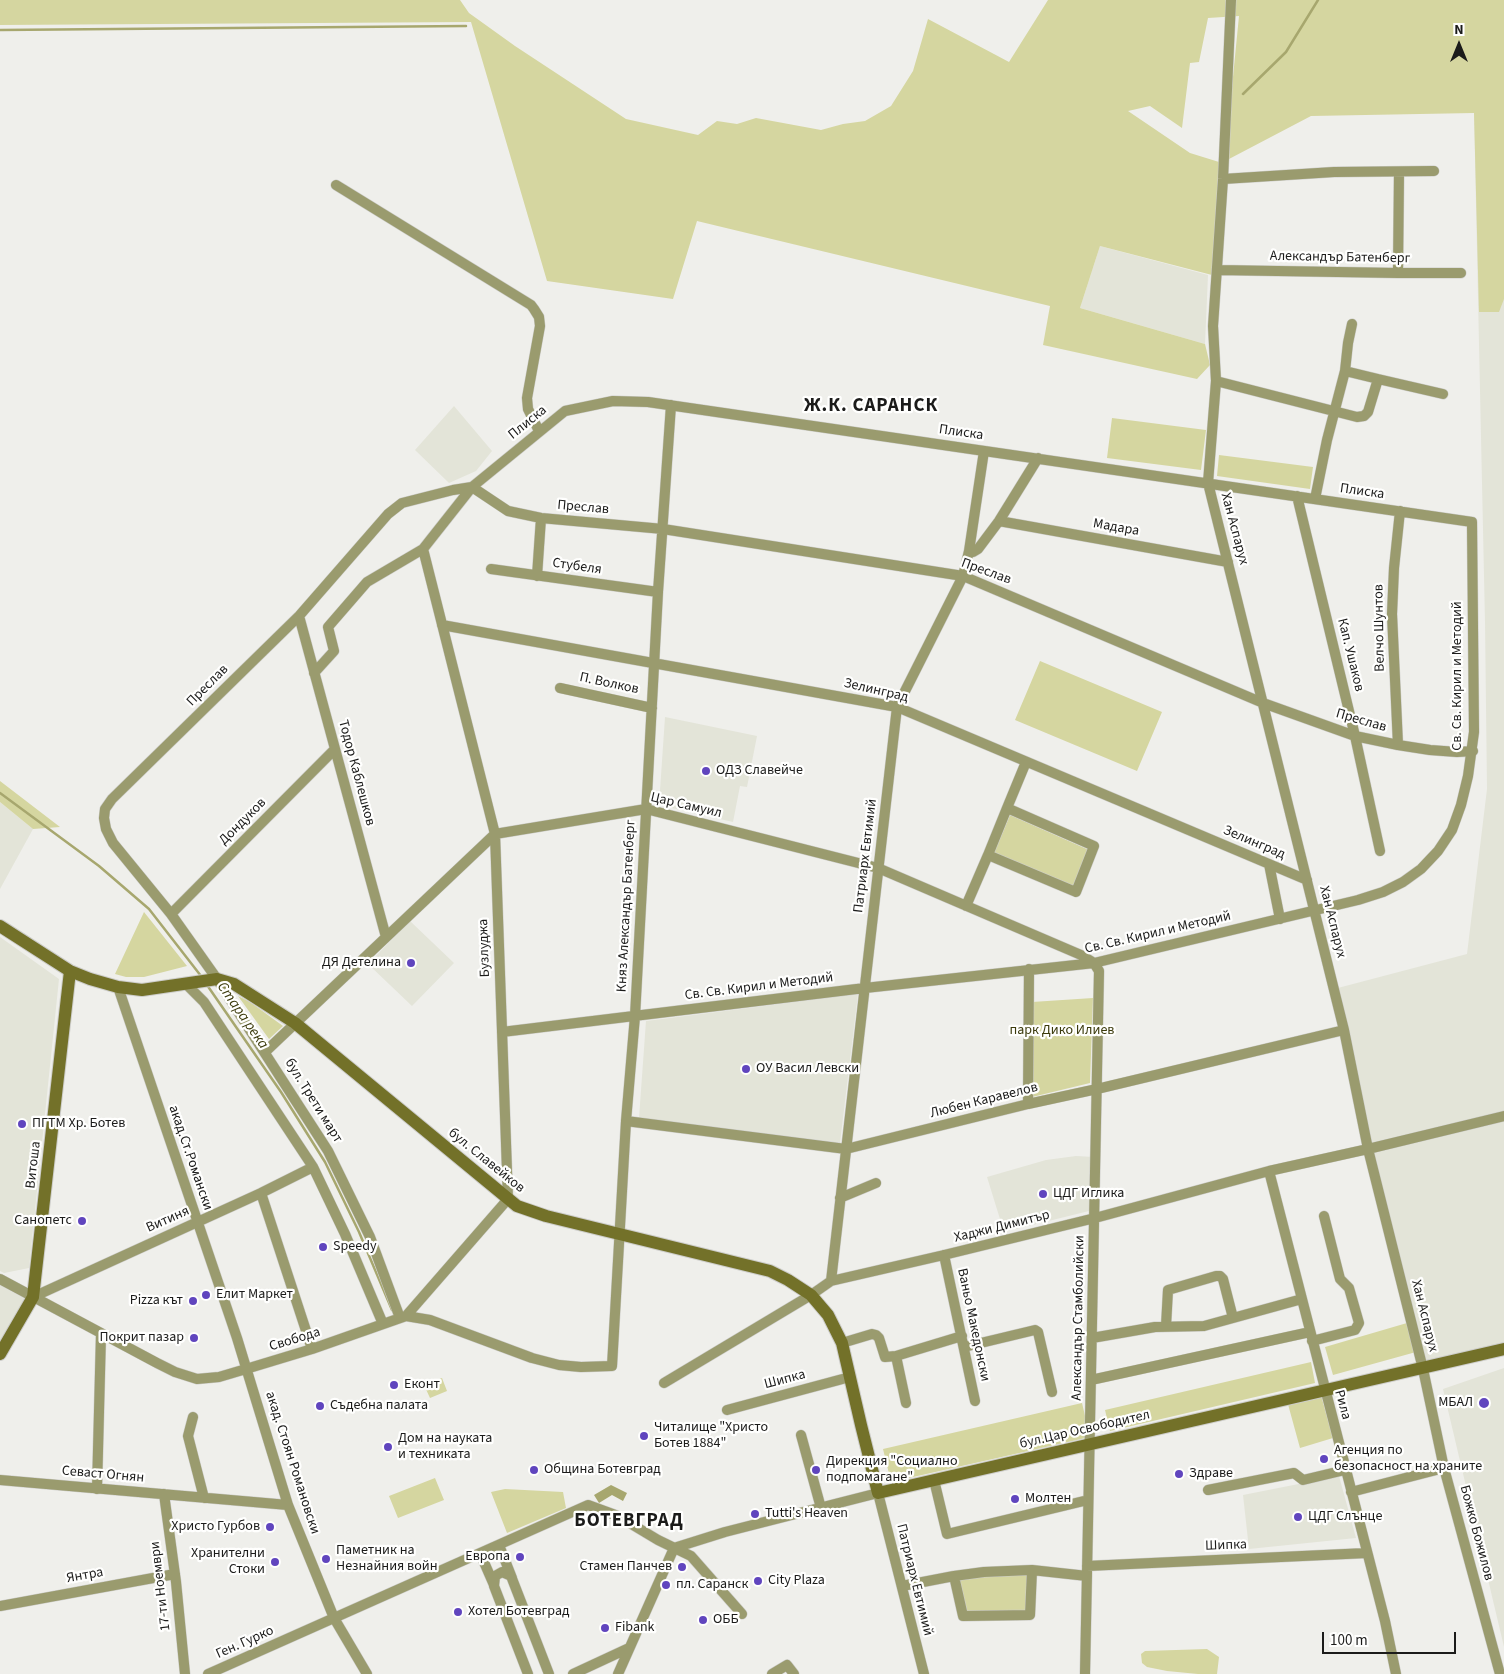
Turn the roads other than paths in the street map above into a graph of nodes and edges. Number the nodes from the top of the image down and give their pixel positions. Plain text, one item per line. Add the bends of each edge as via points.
1 (1230, 0) edge
2 (1434, 170) dead end
3 (1399, 172) junction
4 (1223, 179) junction
5 (336, 185) dead end
6 (1218, 270) junction
7 (1398, 273) junction
8 (1462, 273) dead end
9 (1352, 324) dead end
10 (1344, 371) junction
11 (1378, 379) junction
12 (1216, 381) junction
13 (1443, 394) dead end
14 (671, 405) junction
15 (1334, 412) junction
16 (539, 431) junction
17 (984, 451) junction
18 (1038, 458) junction
19 (1208, 483) junction
20 (472, 487) junction
21 (1297, 496) junction
22 (1315, 499) junction
23 (1400, 511) junction
24 (541, 518) junction
25 (999, 521) junction
26 (1472, 522) joint
27 (663, 529) junction
28 (423, 549) junction
29 (969, 552) junction
30 (1228, 562) junction
31 (491, 569) dead end
32 (537, 576) junction
33 (963, 576) junction
34 (658, 592) junction
35 (299, 616) junction
36 (442, 625) junction
37 (655, 664) junction
38 (314, 673) junction
39 (560, 688) dead end
40 (1263, 703) junction
41 (897, 707) junction
42 (652, 708) junction
43 (1355, 736) junction
44 (1398, 745) junction
45 (335, 749) junction
46 (1473, 750) junction
47 (1026, 762) junction
48 (1007, 808) junction
49 (646, 809) junction
50 (104, 818) joint
51 (495, 834) junction
52 (1380, 851) dead end
53 (988, 855) junction
54 (1269, 864) junction
55 (878, 868) junction
56 (1307, 880) junction
57 (966, 906) junction
58 (1314, 910) junction
59 (171, 914) junction
60 (1280, 919) junction
61 (0, 926) edge
62 (386, 937) junction
63 (1094, 963) junction
64 (1029, 970) junction
65 (70, 971) junction
66 (202, 981) junction
67 (118, 987) junction
68 (865, 988) junction
69 (635, 1016) junction
70 (296, 1024) junction
71 (1344, 1030) junction
72 (502, 1032) junction
73 (265, 1052) junction
74 (1097, 1089) junction
75 (1028, 1104) junction
76 (1504, 1116) edge
77 (626, 1121) junction
78 (846, 1149) junction
79 (1368, 1149) junction
80 (312, 1167) junction
81 (1270, 1171) junction
82 (876, 1183) dead end
83 (261, 1193) junction
84 (840, 1198) junction
85 (508, 1199) junction
86 (1324, 1216) dead end
87 (1095, 1218) junction
88 (198, 1222) junction
89 (619, 1234) junction
90 (944, 1255) junction
91 (0, 1279) edge
92 (830, 1281) junction
93 (811, 1295) junction
94 (33, 1297) junction
95 (1302, 1299) junction
96 (403, 1317) junction
97 (1233, 1318) junction
98 (383, 1324) junction
99 (1166, 1326) junction
100 (101, 1334) junction
101 (962, 1336) junction
102 (1311, 1337) junction
103 (237, 1338) joint
104 (1092, 1338) junction
105 (842, 1343) junction
106 (964, 1347) junction
107 (312, 1349) junction
108 (1504, 1349) edge
109 (0, 1354) edge
110 (896, 1356) junction
111 (612, 1366) joint
112 (246, 1369) junction
113 (1423, 1369) junction
114 (850, 1377) junction
115 (1092, 1380) junction
116 (664, 1383) dead end
117 (1325, 1391) junction
118 (1052, 1392) dead end
119 (975, 1401) dead end
120 (906, 1403) dead end
121 (727, 1410) dead end
122 (193, 1417) dead end
123 (801, 1435) dead end
124 (1091, 1444) junction
125 (1444, 1468) junction
126 (1345, 1470) junction
127 (0, 1480) edge
128 (934, 1480) junction
129 (97, 1489) junction
130 (1208, 1490) dead end
131 (1351, 1492) junction
132 (878, 1493) junction
133 (164, 1494) junction
134 (204, 1498) junction
135 (1088, 1500) junction
136 (288, 1505) junction
137 (821, 1508) junction
138 (499, 1545) junction
139 (674, 1548) junction
140 (480, 1553) junction
141 (1367, 1554) junction
142 (1032, 1570) junction
143 (1087, 1571) junction
144 (175, 1574) junction
145 (954, 1576) junction
146 (513, 1579) junction
147 (494, 1586) junction
148 (902, 1586) junction
149 (0, 1606) edge
150 (524, 1609) junction
151 (742, 1614) dead end
152 (506, 1617) junction
153 (334, 1618) junction
154 (629, 1648) junction
155 (185, 1674) edge
156 (208, 1674) edge
157 (367, 1674) edge
158 (528, 1674) edge
159 (549, 1674) edge
160 (573, 1674) edge
161 (618, 1674) edge
162 (772, 1674) edge
163 (794, 1674) edge
164 (924, 1674) edge
165 (1085, 1674) edge
166 (1396, 1674) edge
167 (1500, 1674) edge

1 - 4 street, Хан Аспарух
2 - 3 street
3 - 4 street via 1334,172
3 - 7 street
4 - 6 street, Хан Аспарух
5 - 16 street via 531,305 539,317 540,326 527,398 528,409
6 - 7 street, Александър Батенберг
6 - 12 street, Хан Аспарух via 1212,339
7 - 8 street, Александър Батенберг
9 - 10 street
10 - 11 street
10 - 15 street
11 - 13 street
11 - 15 street via 1364,416
12 - 15 street
12 - 19 street, Хан Аспарух
14 - 16 street, Плиска via 613,402 564,411
14 - 17 street, Плиска
14 - 27 street, Княз Александър Батенберг
15 - 22 street
16 - 20 street, Плиска
17 - 18 street, Плиска
17 - 29 street, Патриарх Евтимий
18 - 19 street, Плиска
18 - 25 street
19 - 21 street, Плиска
19 - 30 street, Хан Аспарух
20 - 24 street, Преслав via 508,511
20 - 28 street, Плиска
20 - 35 street, Преслав via 402,504 388,514
21 - 22 street, Плиска
21 - 43 street, Кап. Ушаков
22 - 23 street, Плиска
23 - 26 street, Плиска
23 - 44 street, Велчо Шунтов via 1392,614
24 - 27 street, Преслав
24 - 32 street
25 - 29 street via 978,549
25 - 30 street, Мадара
26 - 46 street, Св. Св. Кирил и Методий
27 - 33 street, Преслав
27 - 34 street, Княз Александър Батенберг
28 - 36 street, Бузлуджа
28 - 38 street via 368,582 328,627 334,651
29 - 33 street, Патриарх Евтимий
30 - 40 street, Хан Аспарух
31 - 32 street, Стубеля
32 - 34 street, Стубеля
33 - 40 street, Преслав
33 - 41 street, Патриарх Евтимий
34 - 37 street, Княз Александър Батенберг
35 - 38 street, Тодор Каблешков
35 - 50 street, Преслав via 112,799 105,809
36 - 37 street, Зелинград
36 - 51 street, Бузлуджа
37 - 41 street, Зелинград
37 - 42 street, Княз Александър Батенберг
38 - 45 street, Тодор Каблешков
39 - 42 street, П. Волков
40 - 43 street, Преслав
40 - 56 street, Хан Аспарух
41 - 47 street, Зелинград
41 - 55 street, Патриарх Евтимий
42 - 49 street, Княз Александър Батенберг
43 - 44 street, Преслав
43 - 52 street, Кап. Ушаков
44 - 46 street, Преслав via 1457,752
45 - 59 street, Дондуков
45 - 62 street, Тодор Каблешков
46 - 58 street, Св. Св. Кирил и Методий via 1452,830 1422,869 1383,892
47 - 48 street
47 - 54 street, Зелинград
48 - 53 street
48 - 53 street via 1094,846 1076,892
49 - 51 street, Цар Самуил
49 - 55 street, Цар Самуил
49 - 69 street, Княз Александър Батенберг
50 - 59 street, бул. Трети март via 113,843
51 - 62 street
51 - 72 street, Бузлуджа
53 - 57 street
54 - 56 street, Зелинград
54 - 60 street
55 - 57 street, Цар Самуил
55 - 68 street, Патриарх Евтимий
56 - 58 street, Хан Аспарух
57 - 63 street, Цар Самуил
58 - 60 street, Св. Св. Кирил и Методий
58 - 71 street, Хан Аспарух
59 - 66 street, бул. Трети март
60 - 63 street, Св. Св. Кирил и Методий
61 - 65 street
62 - 70 street
63 - 64 street, Св. Св. Кирил и Методий
63 - 74 street, Александър Стамболийски via 1099,971
64 - 68 street, Св. Св. Кирил и Методий
64 - 75 street
65 - 67 street
65 - 94 street, Витоша
66 - 67 street via 142,990
66 - 70 street, бул. Славейков via 234,984
66 - 73 street, бул. Трети март
66 - 80 street, бул. Трети март via 204,1002
67 - 88 street, акад.Ст.Романски
68 - 69 street, Св. Св. Кирил и Методий
68 - 78 street, Патриарх Евтимий
69 - 72 street, Св. Св. Кирил и Методий
69 - 77 street, Княз Александър Батенберг
70 - 73 street
70 - 85 street, бул. Славейков
71 - 74 street, Любен Каравелов
71 - 79 street, Хан Аспарух
72 - 85 street, Бузлуджа
73 - 96 street, бул. Трети март via 333,1160
74 - 75 street, Любен Каравелов
74 - 87 street, Александър Стамболийски
75 - 78 street, Любен Каравелов
76 - 79 street, Хаджи Димитър
77 - 78 street, Любен Каравелов
77 - 89 street, Княз Александър Батенберг
78 - 84 street, Патриарх Евтимий
79 - 81 street, Хаджи Димитър
79 - 113 street, Хан Аспарух
80 - 83 street, Витиня
80 - 98 street, бул. Трети март
81 - 87 street, Хаджи Димитър
81 - 95 street, Рила
82 - 84 street
83 - 88 street, Витиня
83 - 107 street
84 - 92 street, Патриарх Евтимий
85 - 89 street, бул. Славейков via 528,1211
85 - 96 street
86 - 102 street via 1340,1279 1349,1288 1359,1322 1355,1330
87 - 90 street, Хаджи Димитър
87 - 104 street, Александър Стамболийски
88 - 94 street, Витиня
88 - 103 street, акад.Ст.Романски
89 - 93 street, бул. Славейков via 770,1271
89 - 111 street, Княз Александър Батенберг
90 - 92 street, Хаджи Димитър
90 - 101 street, Ваньо Македонски
91 - 94 street, Свобода
92 - 93 street, Хаджи Димитър
93 - 105 street, бул. Славейков via 828,1316
93 - 116 street, Хаджи Димитър
94 - 100 street, Свобода
94 - 109 street, Витоша
95 - 97 street
95 - 102 street, Рила
96 - 98 street, Свобода
96 - 111 street, Свобода via 430,1320 559,1365
97 - 99 street via 1204,1326
97 - 99 street via 1223,1279 1216,1276 1168,1290
98 - 107 street, Свобода
99 - 104 street
100 - 112 street, Свобода via 185,1376 208,1379
100 - 129 street
101 - 106 street, Ваньо Македонски
101 - 110 street
102 - 115 street
102 - 117 street, Рила
103 - 112 street, акад. Стоян Романовски
104 - 115 street, Александър Стамболийски
105 - 110 street via 872,1334 879,1338 885,1357
105 - 114 street
106 - 118 street via 1035,1330
106 - 119 street, Ваньо Македонски
107 - 112 street, Свобода
108 - 113 street, бул.Цар Освободител
110 - 120 street
112 - 136 street, акад. Стоян Романовски
113 - 117 street, бул.Цар Освободител
113 - 125 street, Божко Божилов
114 - 121 street, Шипка
114 - 132 street
115 - 124 street, Александър Стамболийски
117 - 124 street, бул.Цар Освободител
117 - 126 street, Рила
122 - 134 street via 188,1436
123 - 137 street
124 - 128 street, бул.Цар Освободител
124 - 135 street, Александър Стамболийски
125 - 131 street
125 - 167 street, Божко Божилов
126 - 130 street via 1303,1480 1294,1473
126 - 131 street, Рила
127 - 129 street, Севаст Огнян
128 - 132 street, бул.Цар Освободител
128 - 135 street via 946,1534
129 - 133 street, Севаст Огнян
131 - 141 street, Рила
132 - 137 street, бул.Цар Освободител
132 - 148 street, Патриарх Евтимий
133 - 134 street, Севаст Огнян
133 - 144 street, 17-ти Ноември
134 - 136 street, Севаст Огнян
135 - 143 street, Александър Стамболийски
136 - 153 street, акад. Стоян Романовски
137 - 139 street, бул.Цар Освободител
138 - 139 street, Ген. Гурко via 588,1505 618,1516
138 - 140 street, Ген. Гурко
138 - 146 street
139 - 151 street via 691,1556
139 - 154 street
140 - 147 street
140 - 153 street, Ген. Гурко
141 - 143 street, Шипка
141 - 166 street, Рила
142 - 143 street, Шипка
142 - 145 street, Шипка
142 - 145 street via 1030,1615 963,1616
143 - 165 street, Александър Стамболийски
144 - 149 street, Янтра
144 - 155 street, 17-ти Ноември
145 - 148 street, Шипка
146 - 147 street via 502,1572 495,1576
146 - 150 street
147 - 152 street
148 - 164 street, Патриарх Евтимий
150 - 152 street
150 - 159 street
152 - 158 street
153 - 156 street, Ген. Гурко
153 - 157 street, акад. Стоян Романовски
154 - 160 street
154 - 161 street
162 - 163 street via 787,1665

